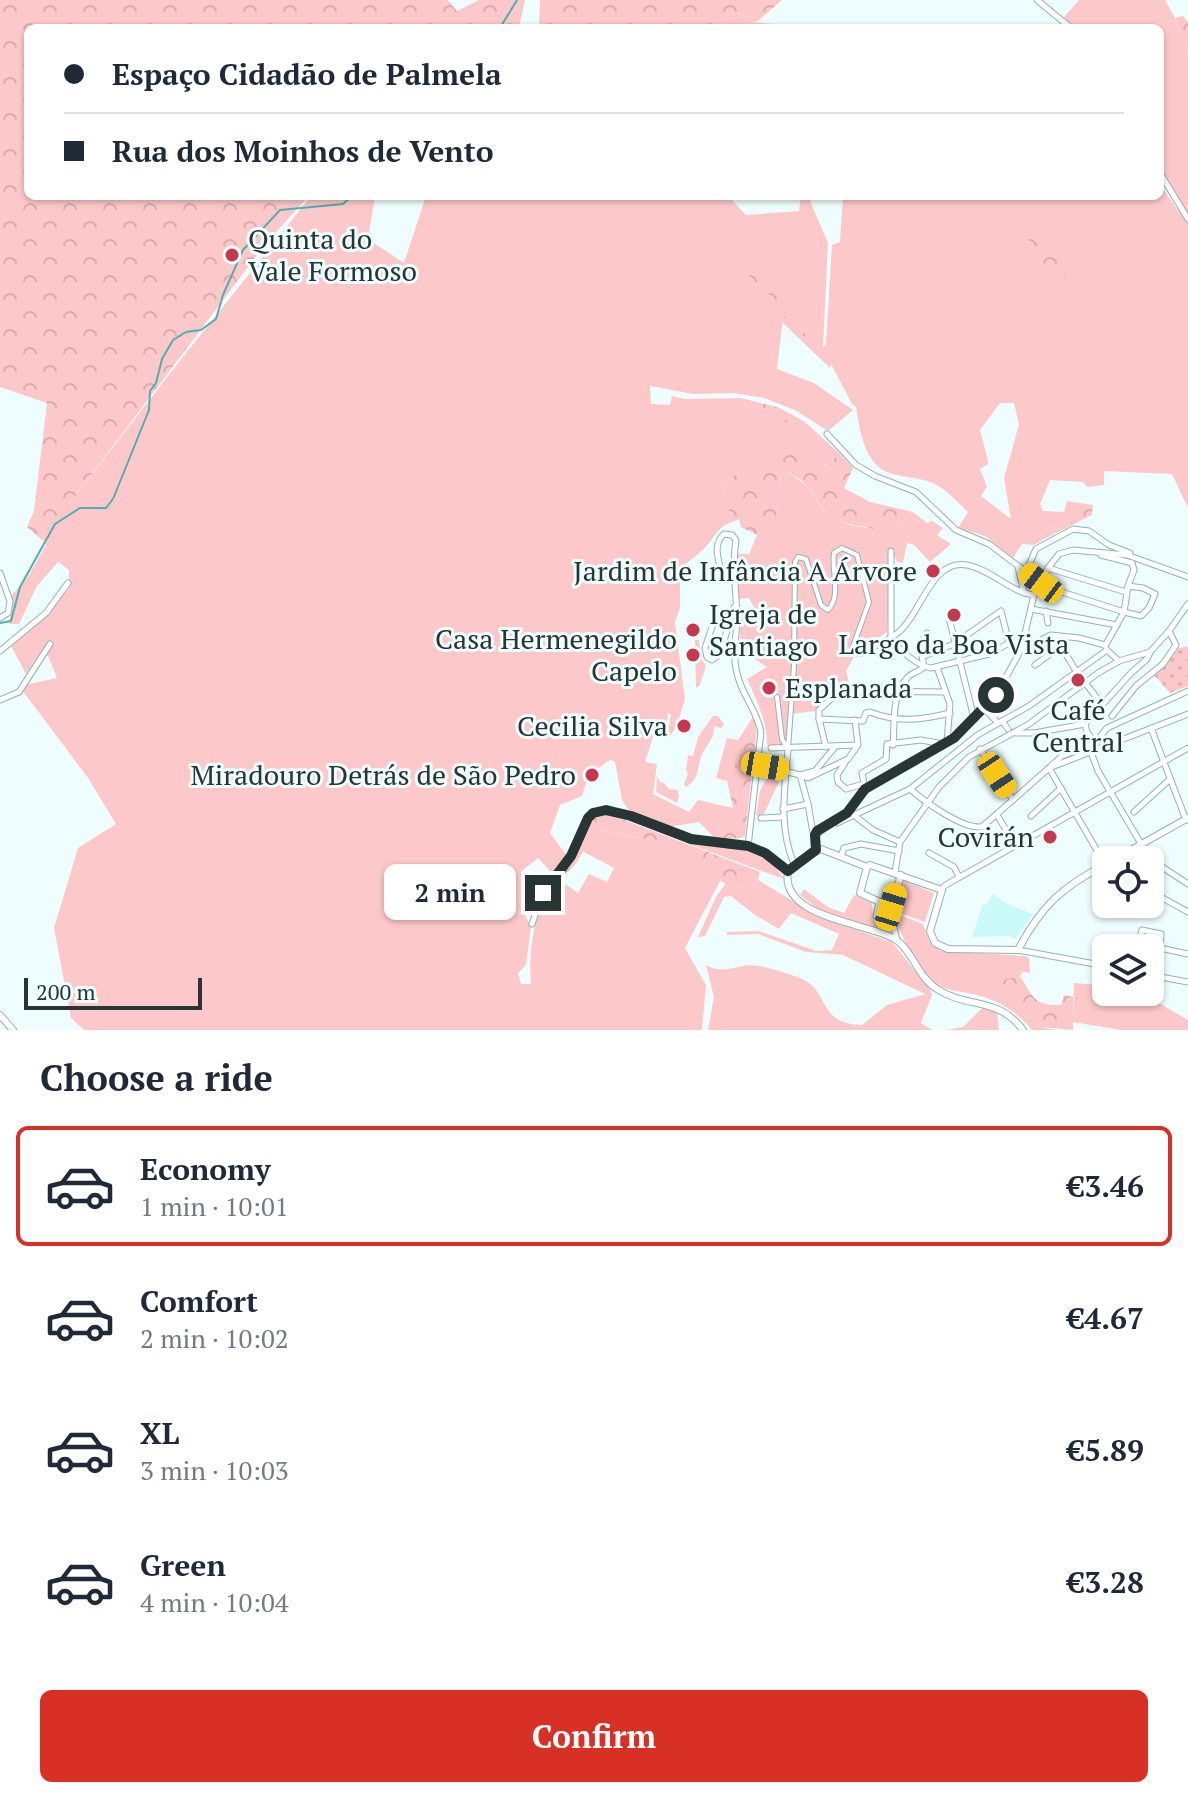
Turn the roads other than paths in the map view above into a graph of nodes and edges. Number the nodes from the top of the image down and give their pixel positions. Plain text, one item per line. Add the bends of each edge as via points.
1 (1037, 0) edge
2 (1066, 24) edge
3 (1164, 180) edge
4 (1188, 219) edge
5 (827, 434) dead end
6 (891, 551) dead end
7 (1089, 551) junction
8 (1138, 557) junction
9 (1018, 566) junction
10 (720, 567) dead end
11 (1048, 568) junction
12 (1026, 572) junction
13 (0, 573) edge
14 (1188, 577) edge
15 (68, 583) dead end
16 (1040, 584) junction
17 (1127, 589) junction
18 (1024, 594) junction
19 (1034, 595) junction
20 (736, 601) junction
21 (1188, 604) edge
22 (1031, 609) junction
23 (1046, 611) junction
24 (1124, 612) junction
25 (0, 618) edge
26 (949, 618) dead end
27 (714, 621) dead end
28 (1048, 623) dead end
29 (1118, 625) junction
30 (1169, 631) junction
31 (927, 633) dead end
32 (1055, 636) junction
33 (891, 639) junction
34 (1009, 643) junction
35 (50, 644) dead end
36 (954, 644) junction
37 (1060, 647) junction
38 (1106, 648) junction
39 (1021, 650) junction
40 (0, 651) edge
41 (1150, 652) junction
42 (862, 653) joint
43 (924, 656) junction
44 (1119, 661) junction
45 (959, 662) junction
46 (1035, 665) dead end
47 (924, 667) junction
48 (937, 667) junction
49 (1076, 671) junction
50 (1085, 683) junction
51 (1119, 687) junction
52 (901, 690) junction
53 (1188, 691) edge
54 (944, 692) junction
55 (1128, 695) junction
56 (777, 697) dead end
57 (0, 700) edge
58 (984, 708) junction
59 (950, 713) junction
60 (1188, 714) edge
61 (1112, 716) dead end
62 (974, 718) junction
63 (819, 719) junction
64 (894, 719) junction
65 (855, 720) junction
66 (1000, 722) junction
67 (1085, 724) junction
68 (1151, 728) junction
69 (1010, 732) junction
70 (946, 743) junction
71 (1095, 743) junction
72 (890, 744) junction
73 (858, 745) junction
74 (835, 746) junction
75 (826, 747) junction
76 (771, 748) dead end
77 (1188, 748) edge
78 (788, 749) junction
79 (980, 749) junction
80 (1091, 752) junction
81 (848, 759) junction
82 (1163, 762) junction
83 (765, 766) dead end
84 (1049, 768) junction
85 (787, 770) junction
86 (800, 775) junction
87 (1169, 780) junction
88 (1061, 788) junction
89 (864, 789) junction
90 (910, 789) junction
91 (1110, 792) junction
92 (1013, 800) junction
93 (808, 804) junction
94 (927, 804) junction
95 (783, 809) junction
96 (1075, 812) junction
97 (1134, 812) dead end
98 (997, 815) junction
99 (855, 816) junction
100 (1031, 816) dead end
101 (783, 817) junction
102 (761, 818) dead end
103 (1187, 819) edge
104 (825, 827) junction
105 (815, 835) junction
106 (900, 842) junction
107 (1141, 845) junction
108 (748, 846) junction
109 (1016, 846) junction
110 (1095, 846) edge
111 (816, 850) junction
112 (899, 851) junction
113 (929, 853) dead end
114 (841, 856) junction
115 (794, 864) junction
116 (867, 867) junction
117 (788, 871) junction
118 (1092, 872) edge
119 (898, 874) junction
120 (959, 877) junction
121 (1188, 884) edge
122 (942, 890) junction
123 (1164, 899) edge
124 (879, 902) junction
125 (1188, 912) edge
126 (532, 924) dead end
127 (1141, 934) edge
128 (1161, 934) edge
129 (897, 940) junction
130 (1164, 949) edge
131 (1018, 950) junction
132 (1188, 954) edge
133 (1092, 963) edge
134 (1164, 978) edge
135 (1188, 982) edge
136 (0, 1015) edge
137 (13, 1030) edge
138 (1023, 1030) edge

1 - 2 street
3 - 4 street
5 - 9 street via 856,465 916,492 956,530 989,544
6 - 33 street
7 - 8 street
7 - 11 street via 1065,551
7 - 17 street via 1132,563
8 - 12 street via 1089,531 1073,529 1036,549
8 - 14 street
9 - 12 street
9 - 18 street
10 - 20 street via 718,541 724,534 732,535
11 - 16 street
11 - 17 street
12 - 16 street
13 - 25 street via 10,601 8,613
15 - 40 street via 46,613
16 - 19 street
16 - 24 street
17 - 24 street
17 - 24 street via 1155,594 1141,616
18 - 19 street
18 - 33 street via 977,568 951,566
19 - 22 street
20 - 27 street via 720,654 712,660 705,652
20 - 108 street via 737,676 762,739
21 - 30 street
22 - 23 street
22 - 39 street
23 - 28 street
23 - 29 street
24 - 29 street
26 - 36 street
29 - 38 street
30 - 41 street
30 - 55 street via 1176,645
31 - 43 street via 920,644
32 - 37 street
32 - 38 street
32 - 39 street
33 - 42 street
33 - 47 street
34 - 36 street via 1001,611
34 - 39 street
34 - 45 street
35 - 57 street via 19,692
36 - 43 street
36 - 45 street
37 - 46 street
37 - 49 street
38 - 44 street
38 - 49 street
39 - 58 street
41 - 44 street
41 - 51 street
42 - 78 street via 852,649 869,602 857,555 842,548 834,553 836,581 828,610 821,605 806,559 798,557
43 - 47 street
44 - 50 street
45 - 48 street
45 - 62 street
47 - 48 street
47 - 52 street via 909,675
48 - 54 street
49 - 50 street
49 - 66 street
50 - 67 street via 1098,701
50 - 69 street
51 - 55 street
51 - 67 street
52 - 54 street
52 - 63 street via 845,691 822,706
52 - 64 street
53 - 71 street via 1107,728
54 - 59 street
55 - 61 street
56 - 78 street
58 - 62 street
58 - 66 street
59 - 64 street
59 - 70 street
60 - 68 street
62 - 70 street
63 - 65 street
63 - 75 street
64 - 65 street via 870,712 863,721
64 - 72 street
65 - 73 street
66 - 69 street
66 - 90 street
67 - 69 street
67 - 71 street
68 - 80 street
68 - 82 street
69 - 79 street
70 - 72 street
70 - 89 street
71 - 84 street via 1062,756
72 - 89 street via 886,759 862,773
73 - 74 street
73 - 81 street
74 - 75 street
74 - 86 street via 815,771
75 - 78 street
76 - 78 street
77 - 82 street
78 - 85 street
79 - 92 street
79 - 94 street
80 - 84 street
80 - 91 street
81 - 86 street via 808,778
81 - 89 street via 838,782 846,789
82 - 87 street
82 - 91 street
83 - 85 street
84 - 88 street
84 - 92 street
85 - 86 street
85 - 95 street
86 - 93 street
87 - 97 street
87 - 103 street
88 - 96 street
88 - 100 street
89 - 104 street via 847,813
90 - 94 street
90 - 99 street
91 - 96 street
91 - 107 street
92 - 98 street
93 - 95 street
93 - 105 street
94 - 98 street via 976,828
94 - 106 street
95 - 101 street
96 - 109 street
96 - 110 street
98 - 109 street
99 - 104 street
99 - 106 street
101 - 102 street
101 - 115 street
103 - 107 street
104 - 105 street
105 - 111 street
106 - 112 street
107 - 121 street via 1154,864
108 - 117 street
108 - 126 street via 691,839 609,810 591,815 571,856 543,893
109 - 120 street
111 - 114 street
111 - 115 street
112 - 114 street via 857,844 844,848
112 - 119 street
113 - 120 street via 954,867
114 - 116 street
115 - 117 street
116 - 119 street
116 - 124 street via 860,893
117 - 129 street via 792,890 818,913
118 - 131 street via 1053,898
119 - 122 street
119 - 124 street via 891,907
120 - 122 street
122 - 131 street via 931,922 935,943 948,949
123 - 125 street
124 - 129 street via 876,916 893,923
127 - 128 street via 1145,929
129 - 138 street via 933,987 999,1008
130 - 132 street
131 - 133 street
134 - 135 street
136 - 137 street

